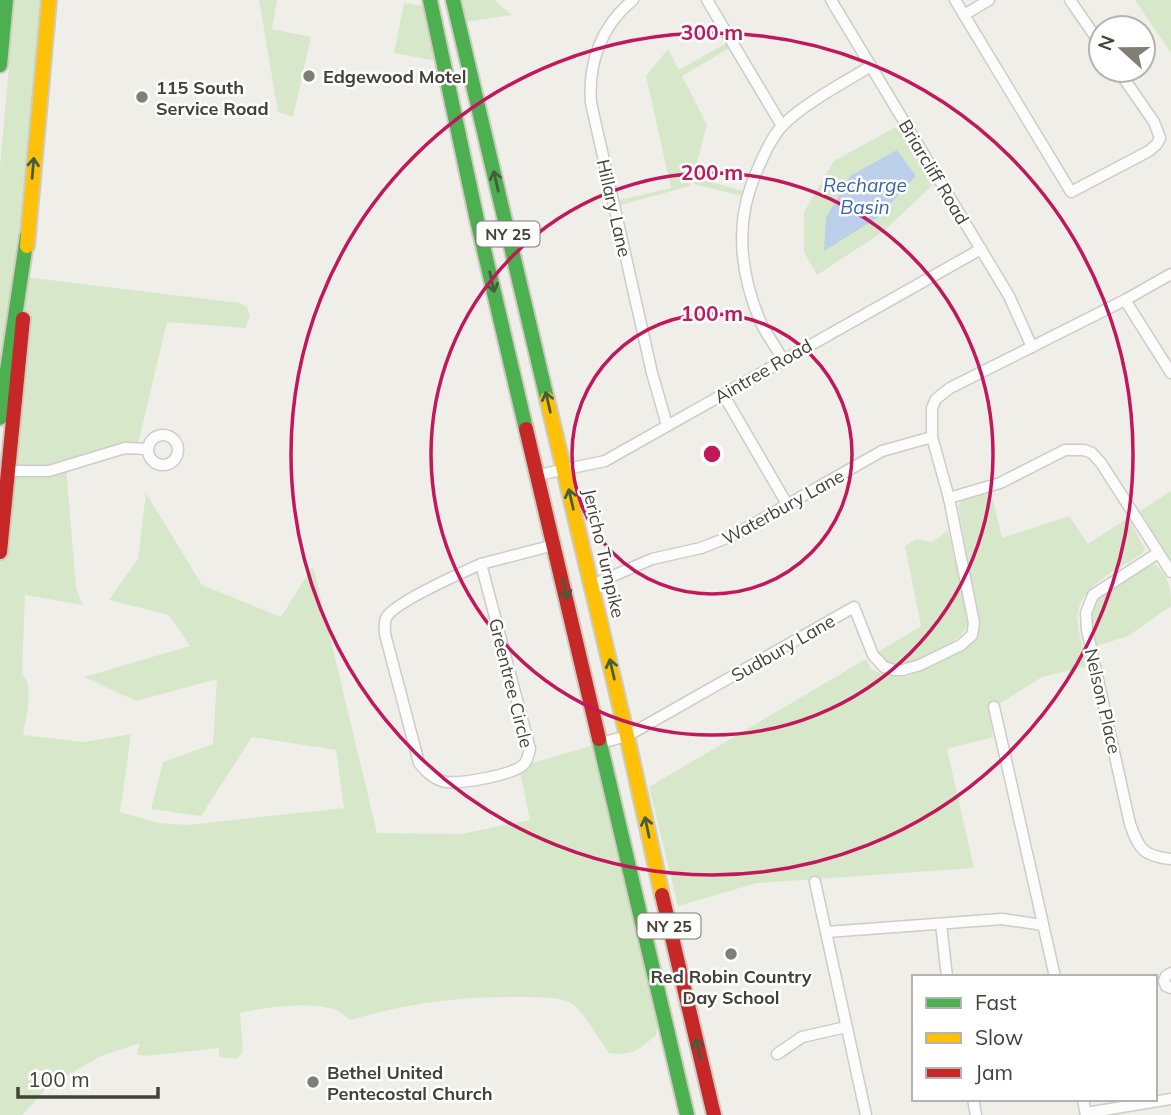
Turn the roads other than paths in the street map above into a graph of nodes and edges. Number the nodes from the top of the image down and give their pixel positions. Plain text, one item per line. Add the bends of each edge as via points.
1 (6, 0) edge
2 (49, 0) edge
3 (430, 0) edge
4 (453, 0) edge
5 (634, 0) edge
6 (707, 0) edge
7 (831, 0) edge
8 (955, 0) edge
9 (989, 0) edge
10 (1070, 0) edge
11 (964, 15) junction
12 (1087, 25) edge
13 (0, 65) edge
14 (871, 66) junction
15 (1128, 84) edge
16 (782, 126) junction
17 (27, 236) junction
18 (981, 249) junction
19 (1171, 274) edge
20 (1125, 300) junction
21 (1032, 347) junction
22 (783, 359) junction
23 (1171, 373) edge
24 (723, 394) junction
25 (0, 418) edge
26 (667, 425) junction
27 (932, 438) junction
28 (149, 449) dead end
29 (564, 468) junction
30 (8, 471) junction
31 (538, 475) junction
32 (949, 498) junction
33 (787, 505) junction
34 (554, 545) junction
35 (0, 552) edge
36 (1158, 553) junction
37 (481, 564) junction
38 (1171, 572) edge
39 (592, 585) junction
40 (995, 707) dead end
41 (627, 736) junction
42 (601, 743) junction
43 (1171, 859) edge
44 (815, 882) dead end
45 (941, 924) junction
46 (1043, 925) junction
47 (827, 932) junction
48 (1171, 973) edge
49 (947, 975) edge
50 (1055, 975) edge
51 (1171, 988) edge
52 (846, 1027) junction
53 (777, 1054) dead end
54 (1155, 1101) edge
55 (1086, 1114) edge
56 (687, 1115) edge
57 (714, 1115) edge
58 (866, 1115) edge

1 - 13 main road
17 -> 2 main road
3 -> 31 main road, NY 25
29 -> 4 main road, Jericho Turnpike / NY 25
5 - 26 street, Hillary Lane via 610,24 596,53 591,103
6 - 16 street
7 - 14 street, Briarcliff Road
8 - 11 street
9 - 11 street
10 - 12 street
11 - 15 street via 1071,192 1157,145 1160,138 1154,122
14 - 16 street
14 - 18 street, Briarcliff Road
16 - 22 street via 751,184 741,236 750,294
17 - 25 main road
17 - 30 main road
18 - 21 street, Briarcliff Road
18 - 22 street, Aintree Road
19 - 20 street
20 - 21 street
20 - 23 street
21 - 27 street via 940,394 932,408
22 - 24 street, Aintree Road
24 - 26 street, Aintree Road
24 - 33 street
26 - 29 street, Aintree Road via 605,461
27 - 32 street
27 - 33 street, Waterbury Lane via 883,451
28 - 30 street via 117,450 49,471
29 - 31 street, Aintree Road
39 -> 29 main road, Jericho Turnpike / NY 25
30 - 35 main road
31 - 34 main road, NY 25
32 - 36 street via 1000,482 1065,450 1091,453
32 - 41 street, Sudbury Lane via 974,623 972,635 961,645 903,670 884,667 873,655 854,607
33 - 39 street, Waterbury Lane via 734,536 652,559
34 - 37 street, Greentree Circle
34 -> 42 main road, NY 25
36 - 38 street
36 - 43 street, Nelson Place via 1093,595 1086,613 1130,824 1145,853
37 - 37 street, Greentree Circle via 403,604 385,621 419,763 432,777 446,782 511,772 523,765 530,750
41 -> 39 main road, Jericho Turnpike / NY 25
40 - 46 street
41 - 42 street, Sudbury Lane
57 -> 41 main road, Jericho Turnpike / NY 25
42 - 56 main road, NY 25
44 - 47 street
45 - 46 street via 1002,919
45 - 47 street
45 - 49 street
46 - 50 street
47 - 52 street
48 - 51 street via 1164,981
52 - 53 street via 802,1037
52 - 58 street
54 - 55 street

